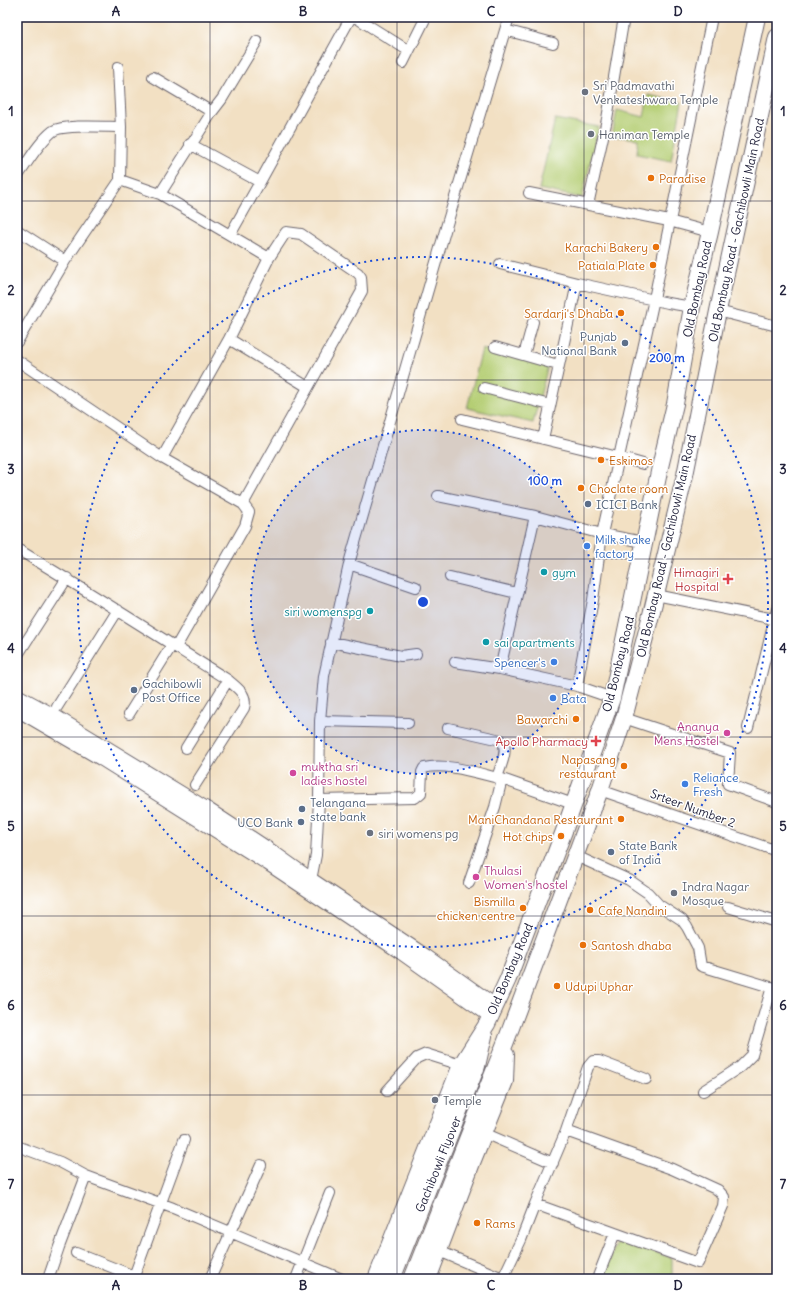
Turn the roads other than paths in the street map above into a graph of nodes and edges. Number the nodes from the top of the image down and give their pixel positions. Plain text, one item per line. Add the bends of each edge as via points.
1 (351, 17) edge
2 (355, 17) edge
3 (426, 17) edge
4 (509, 17) edge
5 (624, 17) edge
6 (712, 17) edge
7 (757, 17) edge
8 (505, 30) junction
9 (777, 37) edge
10 (257, 41) dead end
11 (553, 43) dead end
12 (409, 51) junction
13 (403, 63) dead end
14 (118, 67) dead end
15 (153, 77) dead end
16 (212, 112) junction
17 (121, 127) junction
18 (190, 144) junction
19 (17, 177) edge
20 (120, 180) junction
21 (260, 182) junction
22 (529, 193) dead end
23 (160, 194) junction
24 (588, 205) junction
25 (669, 222) junction
26 (17, 230) edge
27 (710, 232) junction
28 (230, 235) junction
29 (270, 258) junction
30 (65, 261) junction
31 (500, 264) dead end
32 (577, 283) junction
33 (654, 299) junction
34 (692, 307) junction
35 (718, 312) junction
36 (533, 322) dead end
37 (777, 326) edge
38 (229, 339) junction
39 (17, 342) edge
40 (495, 347) dead end
41 (524, 355) junction
42 (17, 360) edge
43 (558, 365) junction
44 (308, 387) junction
45 (484, 388) dead end
46 (550, 405) junction
47 (462, 419) dead end
48 (543, 438) junction
49 (618, 457) junction
50 (162, 458) junction
51 (642, 464) dead end
52 (438, 496) dead end
53 (243, 504) junction
54 (535, 516) junction
55 (602, 534) junction
56 (644, 542) junction
57 (17, 549) edge
58 (349, 564) junction
59 (450, 577) dead end
60 (67, 578) junction
61 (416, 587) dead end
62 (517, 593) junction
63 (656, 595) junction
64 (777, 608) edge
65 (118, 610) junction
66 (774, 620) junction
67 (331, 642) junction
68 (174, 646) junction
69 (416, 654) dead end
70 (17, 656) edge
71 (455, 662) dead end
72 (500, 669) junction
73 (228, 680) junction
74 (577, 686) junction
75 (17, 696) edge
76 (612, 698) junction
77 (57, 707) dead end
78 (17, 709) edge
79 (129, 714) dead end
80 (624, 718) junction
81 (320, 721) junction
82 (408, 723) dead end
83 (448, 728) dead end
84 (748, 728) dead end
85 (186, 748) dead end
86 (499, 778) junction
87 (196, 785) dead end
88 (600, 790) junction
89 (319, 800) junction
90 (777, 802) edge
91 (573, 804) junction
92 (777, 851) edge
93 (576, 856) junction
94 (469, 883) dead end
95 (309, 884) junction
96 (728, 907) dead end
97 (777, 922) edge
98 (775, 988) edge
99 (487, 1010) junction
100 (506, 1041) junction
101 (461, 1065) junction
102 (646, 1079) dead end
103 (387, 1091) dead end
104 (702, 1091) dead end
105 (566, 1131) junction
106 (484, 1133) junction
107 (184, 1140) dead end
108 (17, 1146) edge
109 (553, 1163) junction
110 (261, 1164) dead end
111 (86, 1176) junction
112 (330, 1193) dead end
113 (160, 1203) junction
114 (535, 1204) junction
115 (231, 1232) junction
116 (615, 1233) junction
117 (439, 1251) junction
118 (76, 1253) dead end
119 (302, 1263) junction
120 (133, 1277) edge
121 (504, 1278) edge
122 (48, 1279) edge
123 (210, 1279) edge
124 (296, 1279) edge
125 (342, 1279) edge
126 (376, 1279) edge
127 (392, 1279) edge
128 (412, 1279) edge
129 (428, 1279) edge
130 (597, 1279) edge

1 - 21 street
2 - 12 street
3 - 12 street
4 - 8 street
5 - 24 street via 607,119
6 - 25 street
7 - 27 main road, Old Bombay Road
8 - 11 street
8 - 58 street
9 - 35 main road, Old Bombay Road - Gachibowli Main Road
10 - 16 street
12 - 13 street
14 - 17 street
15 - 16 street
16 - 18 street
17 - 19 street via 66,127 54,130
17 - 20 street
18 - 21 street
18 - 23 street
20 - 23 street
20 - 30 street
21 - 28 street
22 - 24 street
23 - 28 street
24 - 25 street
25 - 27 street
25 - 33 street
26 - 30 street
27 - 34 main road, Old Bombay Road
28 - 29 street
29 - 38 street
29 - 44 street via 286,232 301,234 361,277 362,291
30 - 39 street
31 - 32 street
32 - 33 street
32 - 43 street
33 - 34 street
33 - 49 street
34 - 56 main road, Old Bombay Road via 675,404
35 - 37 street
35 - 63 main road, Old Bombay Road - Gachibowli Main Road via 685,475
36 - 41 street
38 - 44 street
38 - 50 street
40 - 41 street
41 - 43 street
42 - 50 street
43 - 46 street
44 - 53 street
45 - 46 street
46 - 48 street
47 - 48 street
48 - 49 street
49 - 51 street
49 - 55 street
50 - 53 street
52 - 54 street
53 - 68 street via 249,512 245,526
54 - 55 street
54 - 62 street
55 - 56 street
55 - 74 street
56 - 76 main road, Old Bombay Road
57 - 60 street
58 - 61 street
58 - 67 street
59 - 62 street
60 - 65 street
60 - 70 street
62 - 72 street
63 - 66 street
63 - 80 main road, Old Bombay Road - Gachibowli Main Road
64 - 66 street
65 - 68 street
65 - 77 street
66 - 84 street
67 - 69 street via 401,656
67 - 81 street via 324,676
68 - 73 street
68 - 79 street
71 - 72 street
72 - 74 street
73 - 85 street
73 - 87 street via 243,692 244,708
74 - 76 street
75 - 95 street via 65,722 208,810 272,852
76 - 91 main road, Old Bombay Road
78 - 95 street via 101,758 268,863
80 - 88 main road, Old Bombay Road - Gachibowli Main Road
80 - 90 street via 730,753 728,784
81 - 82 street
81 - 89 street
83 - 86 street via 505,743
86 - 89 street via 451,767 429,767 424,768 422,772 421,793 415,798
86 - 91 street
86 - 94 street via 495,807
88 - 92 street, Srteer Number 2
88 - 93 main road, Old Bombay Road - Gachibowli Main Road
89 - 95 street via 316,855
91 - 99 main road, Old Bombay Road via 508,979
93 - 98 street via 628,880 682,920 698,948 701,966
93 - 100 main road, Old Bombay Road - Gachibowli Main Road
95 - 99 street via 448,979
96 - 97 street
98 - 104 street via 752,1055 740,1067
99 - 101 main road, Old Bombay Road
99 - 127 main road, Gachibowli Flyover via 478,1066
100 - 106 main road via 505,1081
100 - 128 main road, Gachibowli Flyover
101 - 103 street via 426,1054 417,1058
101 - 126 main road, Old Bombay Road
102 - 105 street via 593,1061 588,1067
105 - 109 street
105 - 116 street via 672,1169 718,1190 724,1197 723,1206 698,1263
106 - 109 street
106 - 117 main road
107 - 113 street
108 - 111 street via 60,1162
109 - 114 street
110 - 115 street
111 - 113 street
111 - 122 street
112 - 119 street
113 - 115 street
113 - 120 street
114 - 116 street
114 - 121 street
115 - 119 street
115 - 123 street
116 - 130 street
117 - 121 street
117 - 129 main road
118 - 120 street
119 - 124 street
119 - 125 street

